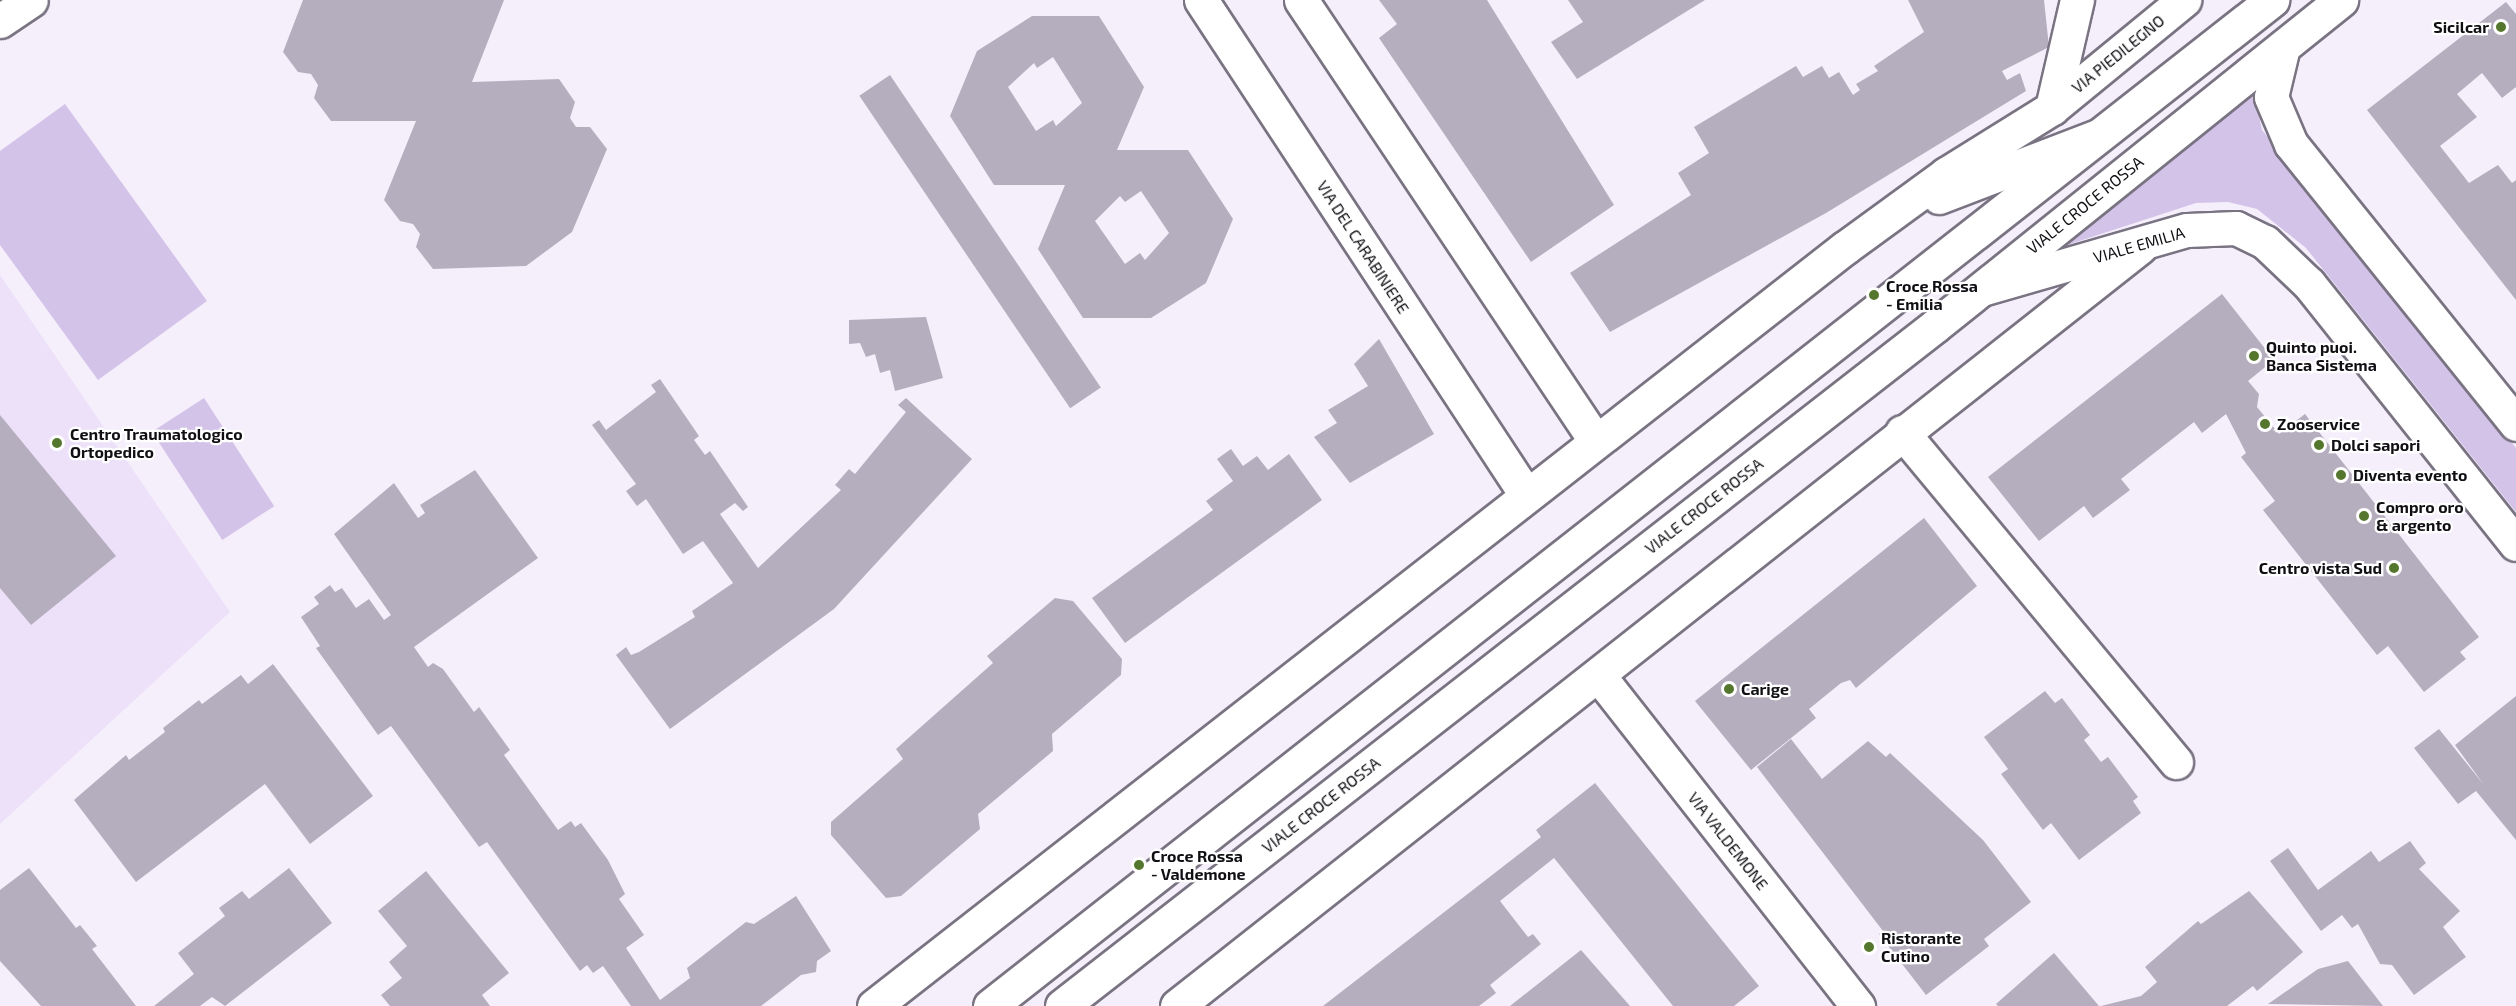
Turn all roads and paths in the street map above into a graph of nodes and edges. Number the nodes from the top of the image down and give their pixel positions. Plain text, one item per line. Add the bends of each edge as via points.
1 (30, 0) edge
2 (1201, 0) edge
3 (1301, 0) edge
4 (2077, 0) edge
5 (2184, 0) edge
6 (2272, 0) edge
7 (2341, 0) edge
8 (0, 21) edge
9 (2283, 46) junction
10 (2052, 108) junction
11 (2097, 136) junction
12 (1885, 220) junction
13 (2140, 247) junction
14 (1981, 289) junction
15 (2516, 424) edge
16 (1902, 432) junction
17 (1595, 440) junction
18 (1525, 494) junction
19 (2516, 544) edge
20 (1599, 676) junction
21 (2176, 762) dead end
22 (874, 1006) edge
23 (990, 1006) edge
24 (1062, 1006) edge
25 (1177, 1006) edge
26 (1858, 1006) edge

1 - 8 street
2 - 18 street, VIA DEL CARABINIERE
3 - 17 street
4 - 10 street
5 - 10 street, VIA PIEDILEGNO
6 - 11 street
7 - 9 street, VIALE CROCE ROSSA
9 - 14 street, VIALE CROCE ROSSA
9 - 15 street via 2271,97 2291,144
10 - 12 street
11 - 12 street
11 - 23 street
12 - 17 street
13 - 14 street, VIALE EMILIA
13 - 16 street
13 - 19 street, VIALE EMILIA via 2187,230 2236,228 2279,253
14 - 24 street, VIALE CROCE ROSSA
16 - 20 street
16 - 21 street
17 - 18 street
18 - 22 street
20 - 25 street
20 - 26 street, VIA VALDEMONE

